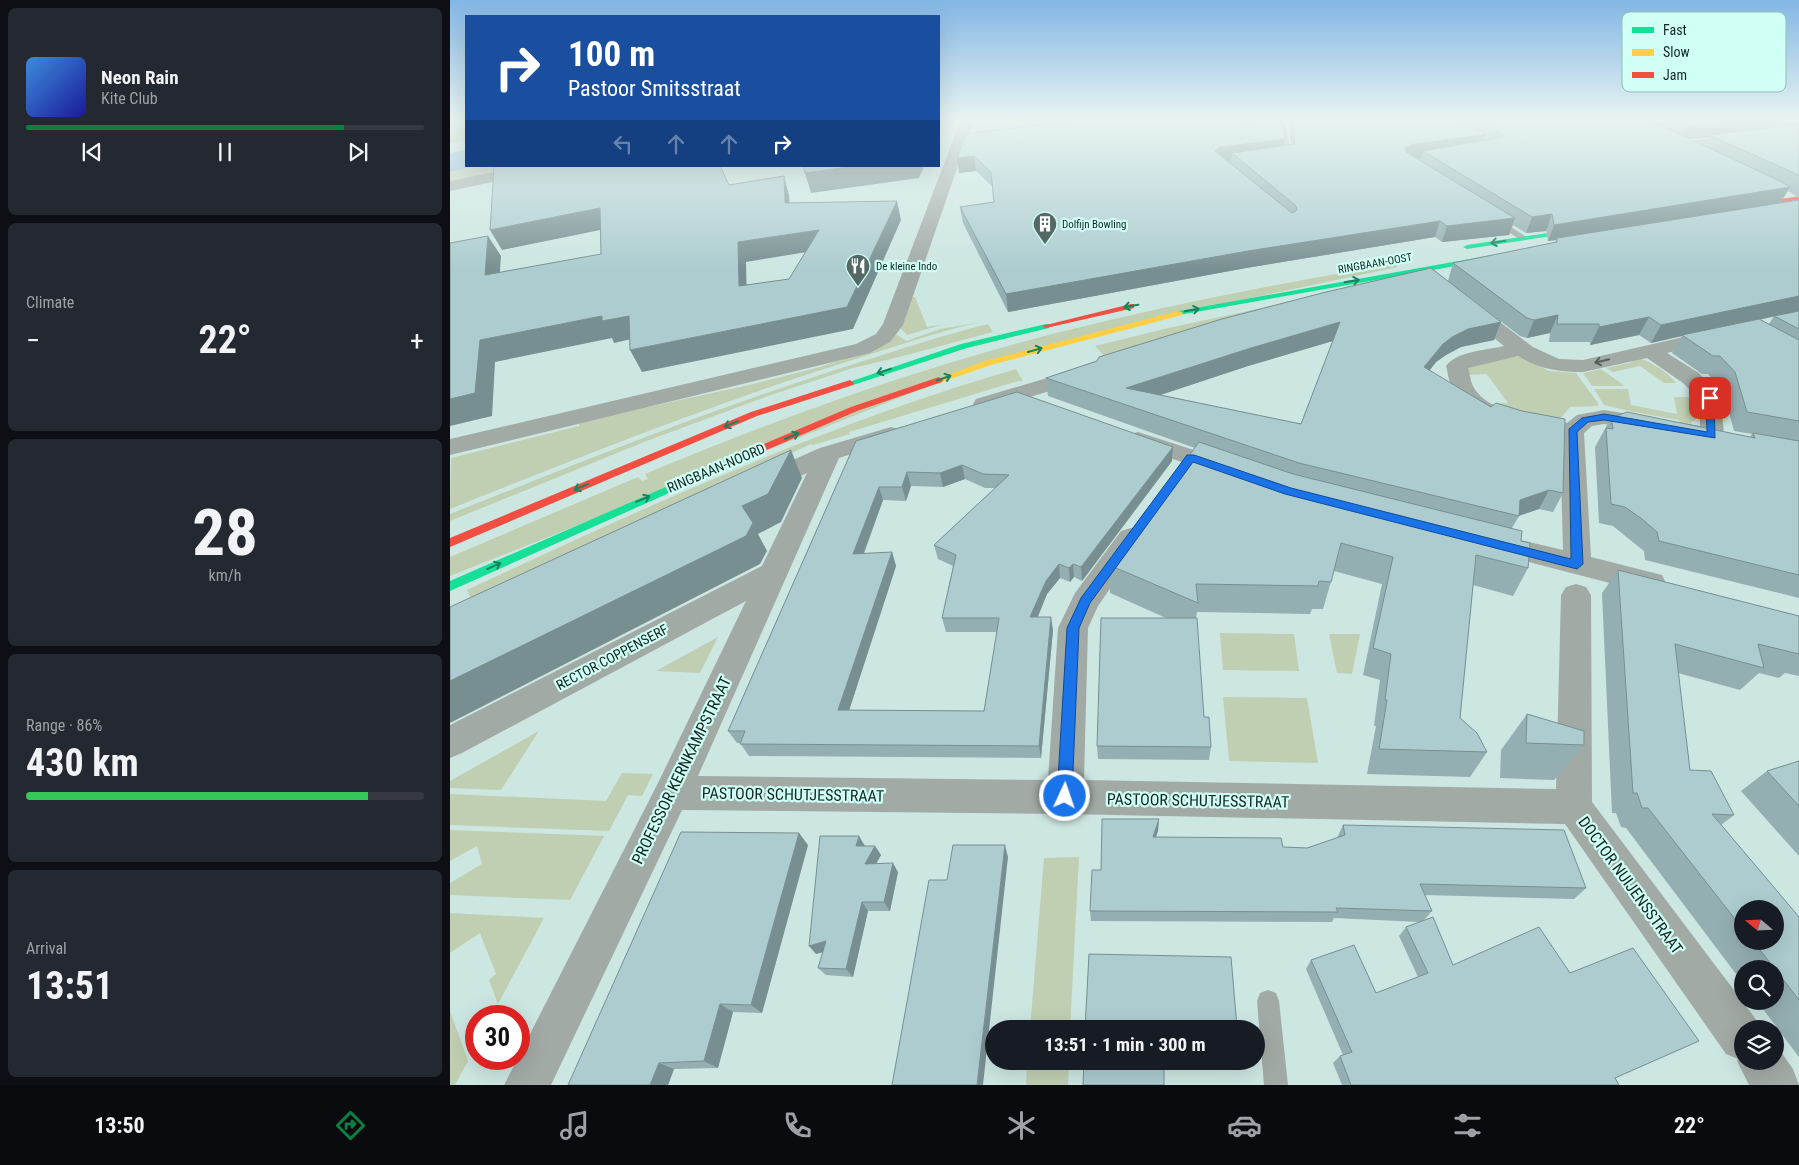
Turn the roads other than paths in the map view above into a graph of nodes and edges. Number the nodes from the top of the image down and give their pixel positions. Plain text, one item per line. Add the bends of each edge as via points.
1 (530, 170) edge
2 (950, 170) edge
3 (450, 186) edge
4 (1770, 188) edge
5 (1796, 203) edge
6 (1730, 208) edge
7 (1487, 215) edge
8 (1744, 216) edge
9 (1593, 228) edge
10 (1524, 238) junction
11 (1460, 248) dead end
12 (1508, 254) edge
13 (1420, 270) junction
14 (1138, 305) dead end
15 (1735, 331) edge
16 (1522, 349) junction
17 (1649, 350) junction
18 (988, 363) joint
19 (1088, 372) edge
20 (1014, 394) junction
21 (1051, 408) edge
22 (968, 409) edge
23 (912, 427) edge
24 (1116, 431) edge
25 (1572, 431) junction
26 (450, 447) edge
27 (829, 453) junction
28 (1190, 457) junction
29 (1244, 476) edge
30 (1173, 481) edge
31 (744, 492) edge
32 (1150, 513) edge
33 (1471, 538) edge
34 (450, 543) edge
35 (774, 573) junction
36 (1576, 580) junction
37 (450, 586) edge
38 (1678, 590) edge
39 (450, 742) edge
40 (672, 793) junction
41 (1065, 796) junction
42 (1574, 807) junction
43 (1268, 1001) dead end
44 (1734, 1027) edge
45 (1766, 1070) edge
46 (528, 1085) edge
47 (1276, 1085) edge
48 (1777, 1085) edge

1 - 3 street
2 - 26 street via 893,325 883,338 863,349
4 - 5 street
5 - 6 main road
5 - 8 main road
7 - 10 lane
9 - 10 main road
10 -> 11 main road
12 - 13 main road, RINGBAAN-OOST
13 - 16 street
18 -> 13 main road, RINGBAAN-OOST via 1165,315
14 -> 34 main road via 964,346 754,414
15 - 17 street
17 -> 16 street via 1583,366 1565,366 1544,362
16 - 25 street via 1466,361 1457,366 1458,376 1474,404 1504,418
17 - 25 street via 1691,378 1710,398 1721,438 1604,417 1585,420
37 -> 18 main road, RINGBAAN-NOORD via 854,409
19 - 20 street
20 - 21 street
20 - 22 street
23 - 27 street
24 - 28 street
25 - 36 street, DOCTOR NUIJENSSTRAAT
27 - 31 street
27 - 35 street, PROFESSOR KERNKAMPSTRAAT
28 - 29 street
28 - 30 street
32 - 41 street via 1085,601 1073,628
33 - 36 street
35 - 39 street, RECTOR COPPENSERF
35 - 40 street, PROFESSOR KERNKAMPSTRAAT
36 - 38 street
36 - 42 street, DOCTOR NUIJENSSTRAAT
40 - 41 street, PASTOOR SCHUTJESSTRAAT
40 - 46 street, PROFESSOR KERNKAMPSTRAAT
41 - 42 street, PASTOOR SCHUTJESSTRAAT
42 - 44 street, DOCTOR NUIJENSSTRAAT
43 - 47 lane
45 - 48 street

